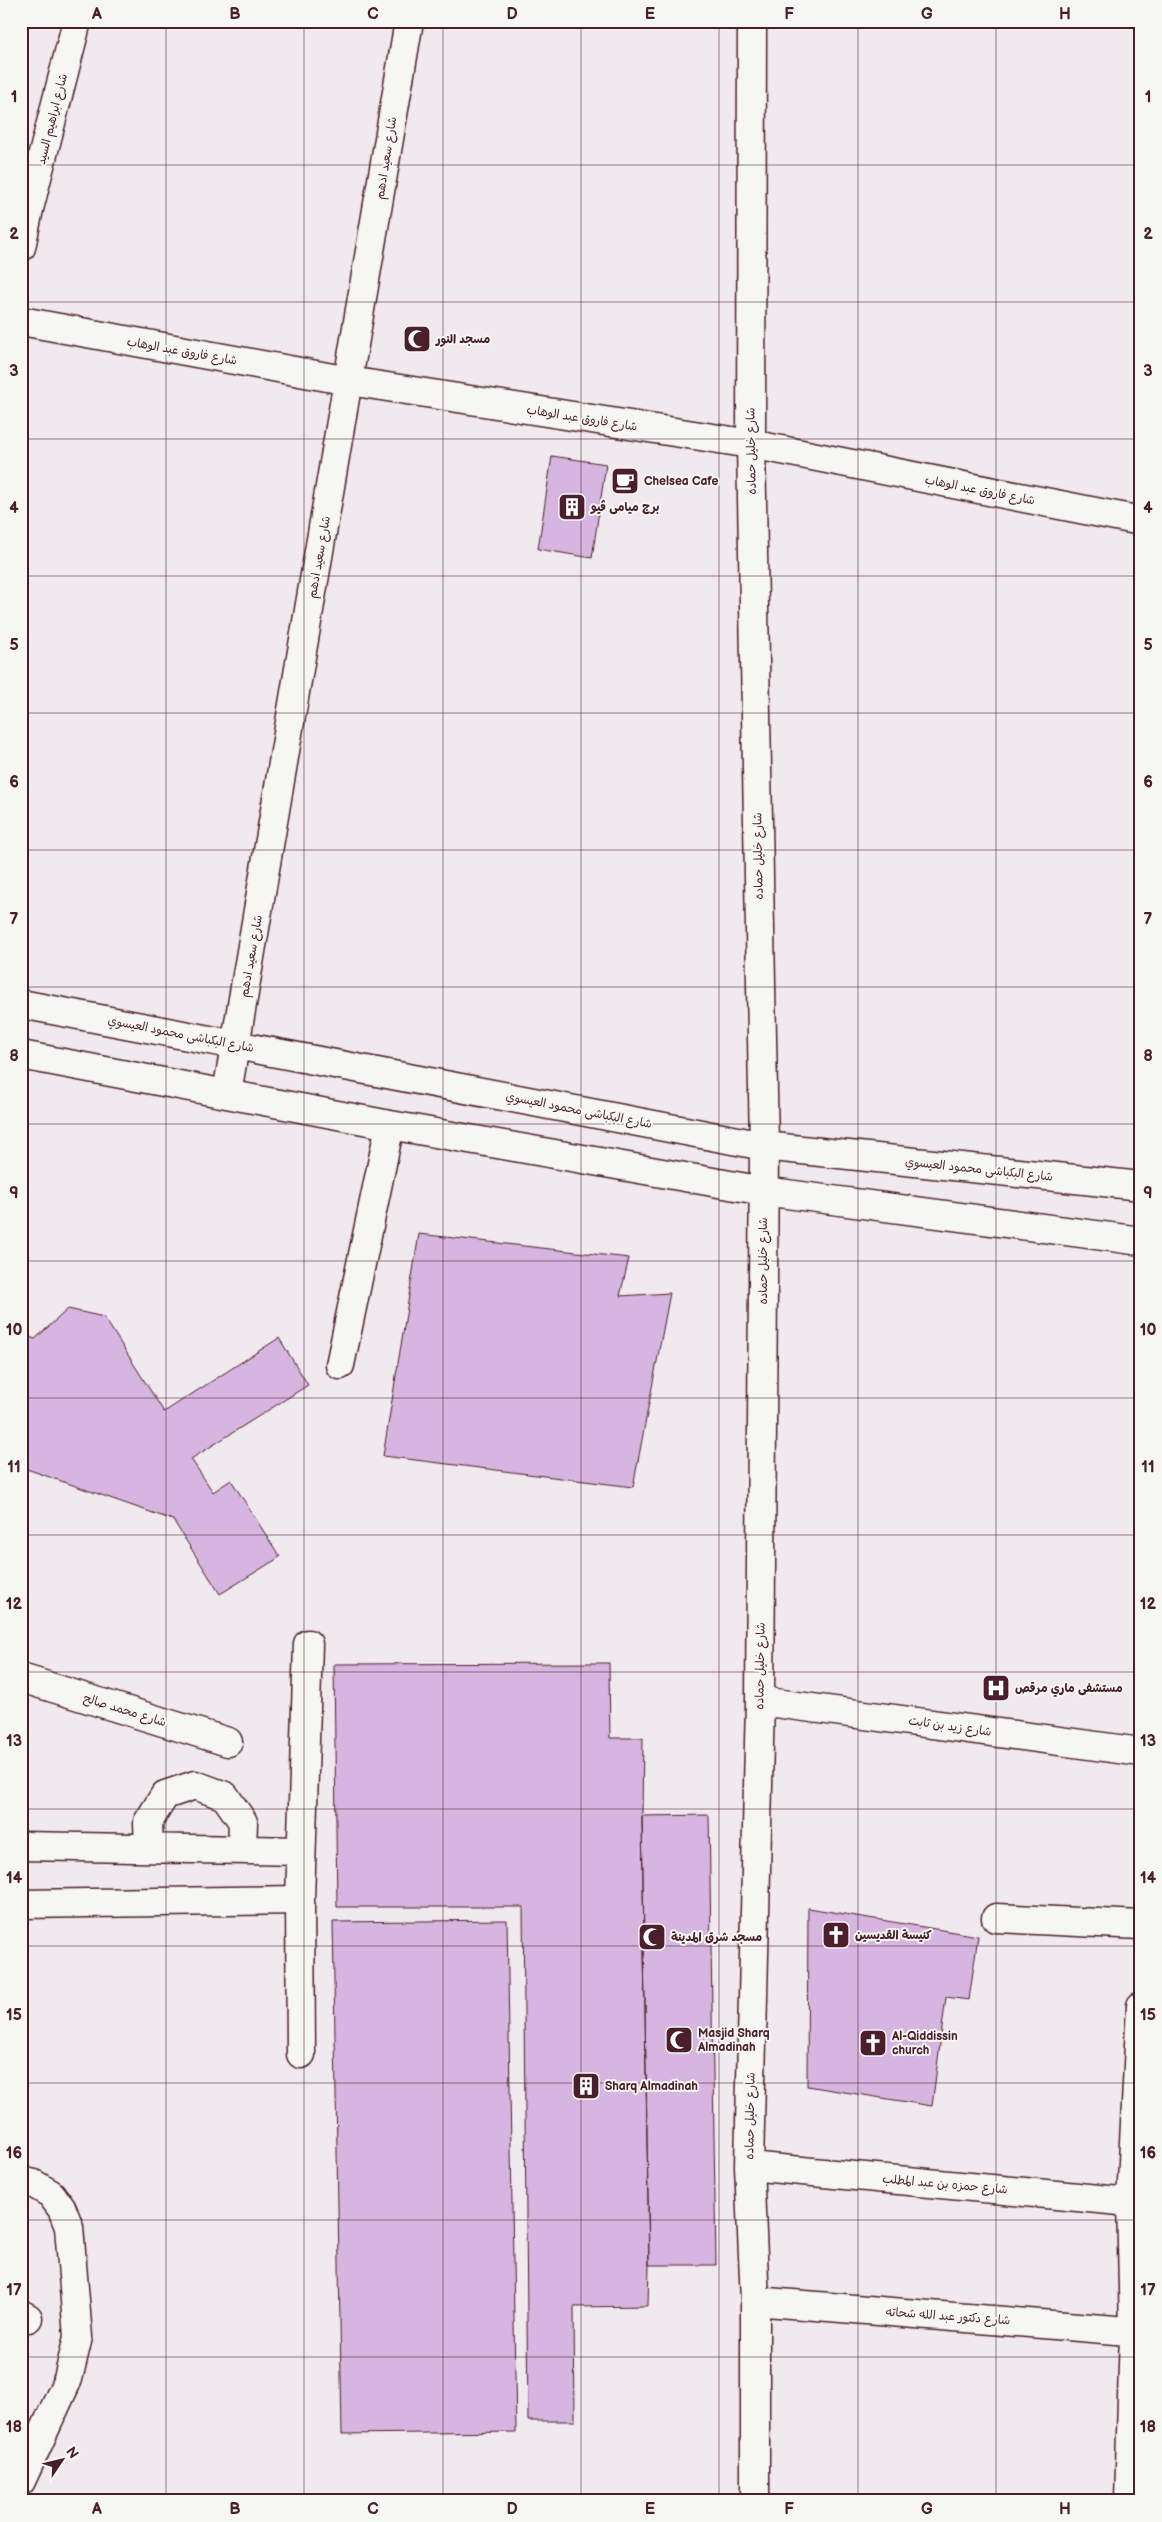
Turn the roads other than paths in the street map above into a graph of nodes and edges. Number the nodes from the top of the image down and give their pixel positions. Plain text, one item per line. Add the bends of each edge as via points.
1 (77, 21) edge
2 (409, 21) edge
3 (752, 21) edge
4 (25, 208) edge
5 (21, 247) edge
6 (21, 321) edge
7 (349, 381) junction
8 (751, 444) junction
9 (1141, 522) edge
10 (21, 1004) edge
11 (236, 1045) junction
12 (21, 1055) edge
13 (227, 1093) junction
14 (390, 1125) junction
15 (764, 1146) junction
16 (1141, 1186) edge
17 (764, 1191) junction
18 (1141, 1241) edge
19 (340, 1366) dead end
20 (308, 1644) dead end
21 (21, 1678) edge
22 (760, 1701) junction
23 (228, 1742) dead end
24 (1141, 1752) edge
25 (21, 1846) edge
26 (149, 1848) junction
27 (242, 1850) junction
28 (301, 1851) junction
29 (300, 1900) junction
30 (21, 1904) edge
31 (996, 1918) dead end
32 (1141, 1925) edge
33 (1141, 2006) edge
34 (301, 2054) dead end
35 (749, 2166) junction
36 (21, 2181) edge
37 (1136, 2202) edge
38 (755, 2301) junction
39 (1137, 2332) edge
40 (21, 2481) edge
41 (755, 2501) edge
42 (1129, 2501) edge

1 - 4 street, شارع ابراهيم السيد
2 - 7 street, شارع سعيد ادهم
3 - 8 street, شارع خليل حماده
4 - 5 street, شارع ابراهيم السيد
6 - 7 street, شارع فاروق عبد الوهاب
7 - 8 street, شارع فاروق عبد الوهاب
7 - 11 street, شارع سعيد ادهم
8 - 9 street, شارع فاروق عبد الوهاب
8 - 15 street, شارع خليل حماده
10 - 11 street, شارع البكباشى محمود العيسوي
11 - 13 street, شارع سعيد ادهم
11 - 15 street, شارع البكباشى محمود العيسوي
12 - 13 street
13 - 14 street
14 - 17 street
14 - 19 street
15 - 16 street, شارع البكباشى محمود العيسوي
15 - 17 street, شارع خليل حماده
17 - 18 street
17 - 22 street, شارع خليل حماده
20 - 28 street
21 - 23 street, شارع محمد صالح
22 - 24 street, شارع زيد بن ثابت
22 - 35 street, شارع خليل حماده
25 - 26 street
26 - 27 street
26 - 27 street via 148,1822 165,1795 195,1785 225,1796 243,1822
27 - 28 street
28 - 29 street
29 - 30 street
29 - 34 street
31 - 32 street
33 - 37 street
35 - 37 street, شارع حمزه بن عبد المطلب
35 - 38 street, شارع خليل حماده
36 - 40 street via 51,2194 66,2218 78,2337 68,2380
37 - 39 street
38 - 39 street, شارع دكتور عبد الله شحاته
38 - 41 street, شارع خليل حماده
39 - 42 street

